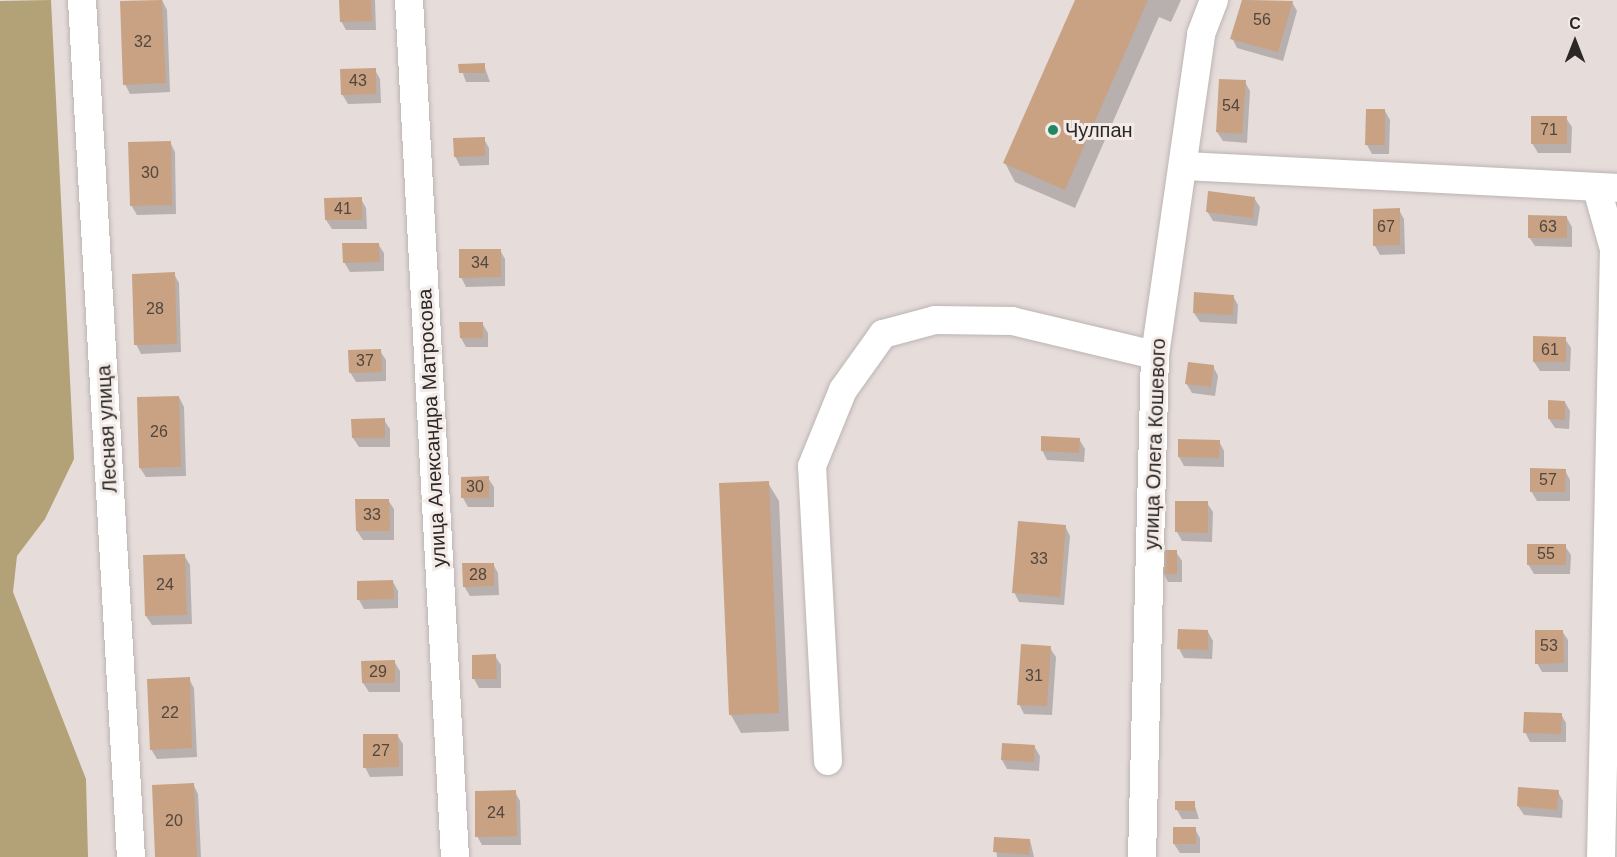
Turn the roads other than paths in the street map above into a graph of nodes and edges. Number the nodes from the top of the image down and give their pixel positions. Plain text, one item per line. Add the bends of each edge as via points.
1 (82, 0) edge
2 (409, 0) edge
3 (1214, 0) edge
4 (1184, 166) junction
5 (1607, 189) edge
6 (1155, 355) junction
7 (828, 761) dead end
8 (131, 857) edge
9 (455, 857) edge
10 (1142, 857) edge
11 (1602, 857) edge

1 - 8 street, Лесная улица
2 - 9 street, улица Александра Матросова
3 - 4 street, улица Олега Кошевого via 1202,34
4 - 5 street
4 - 6 street, улица Олега Кошевого
5 - 11 street via 1614,249
6 - 7 street via 1012,321 935,320 883,334 843,390 812,466
6 - 10 street, улица Олега Кошевого

